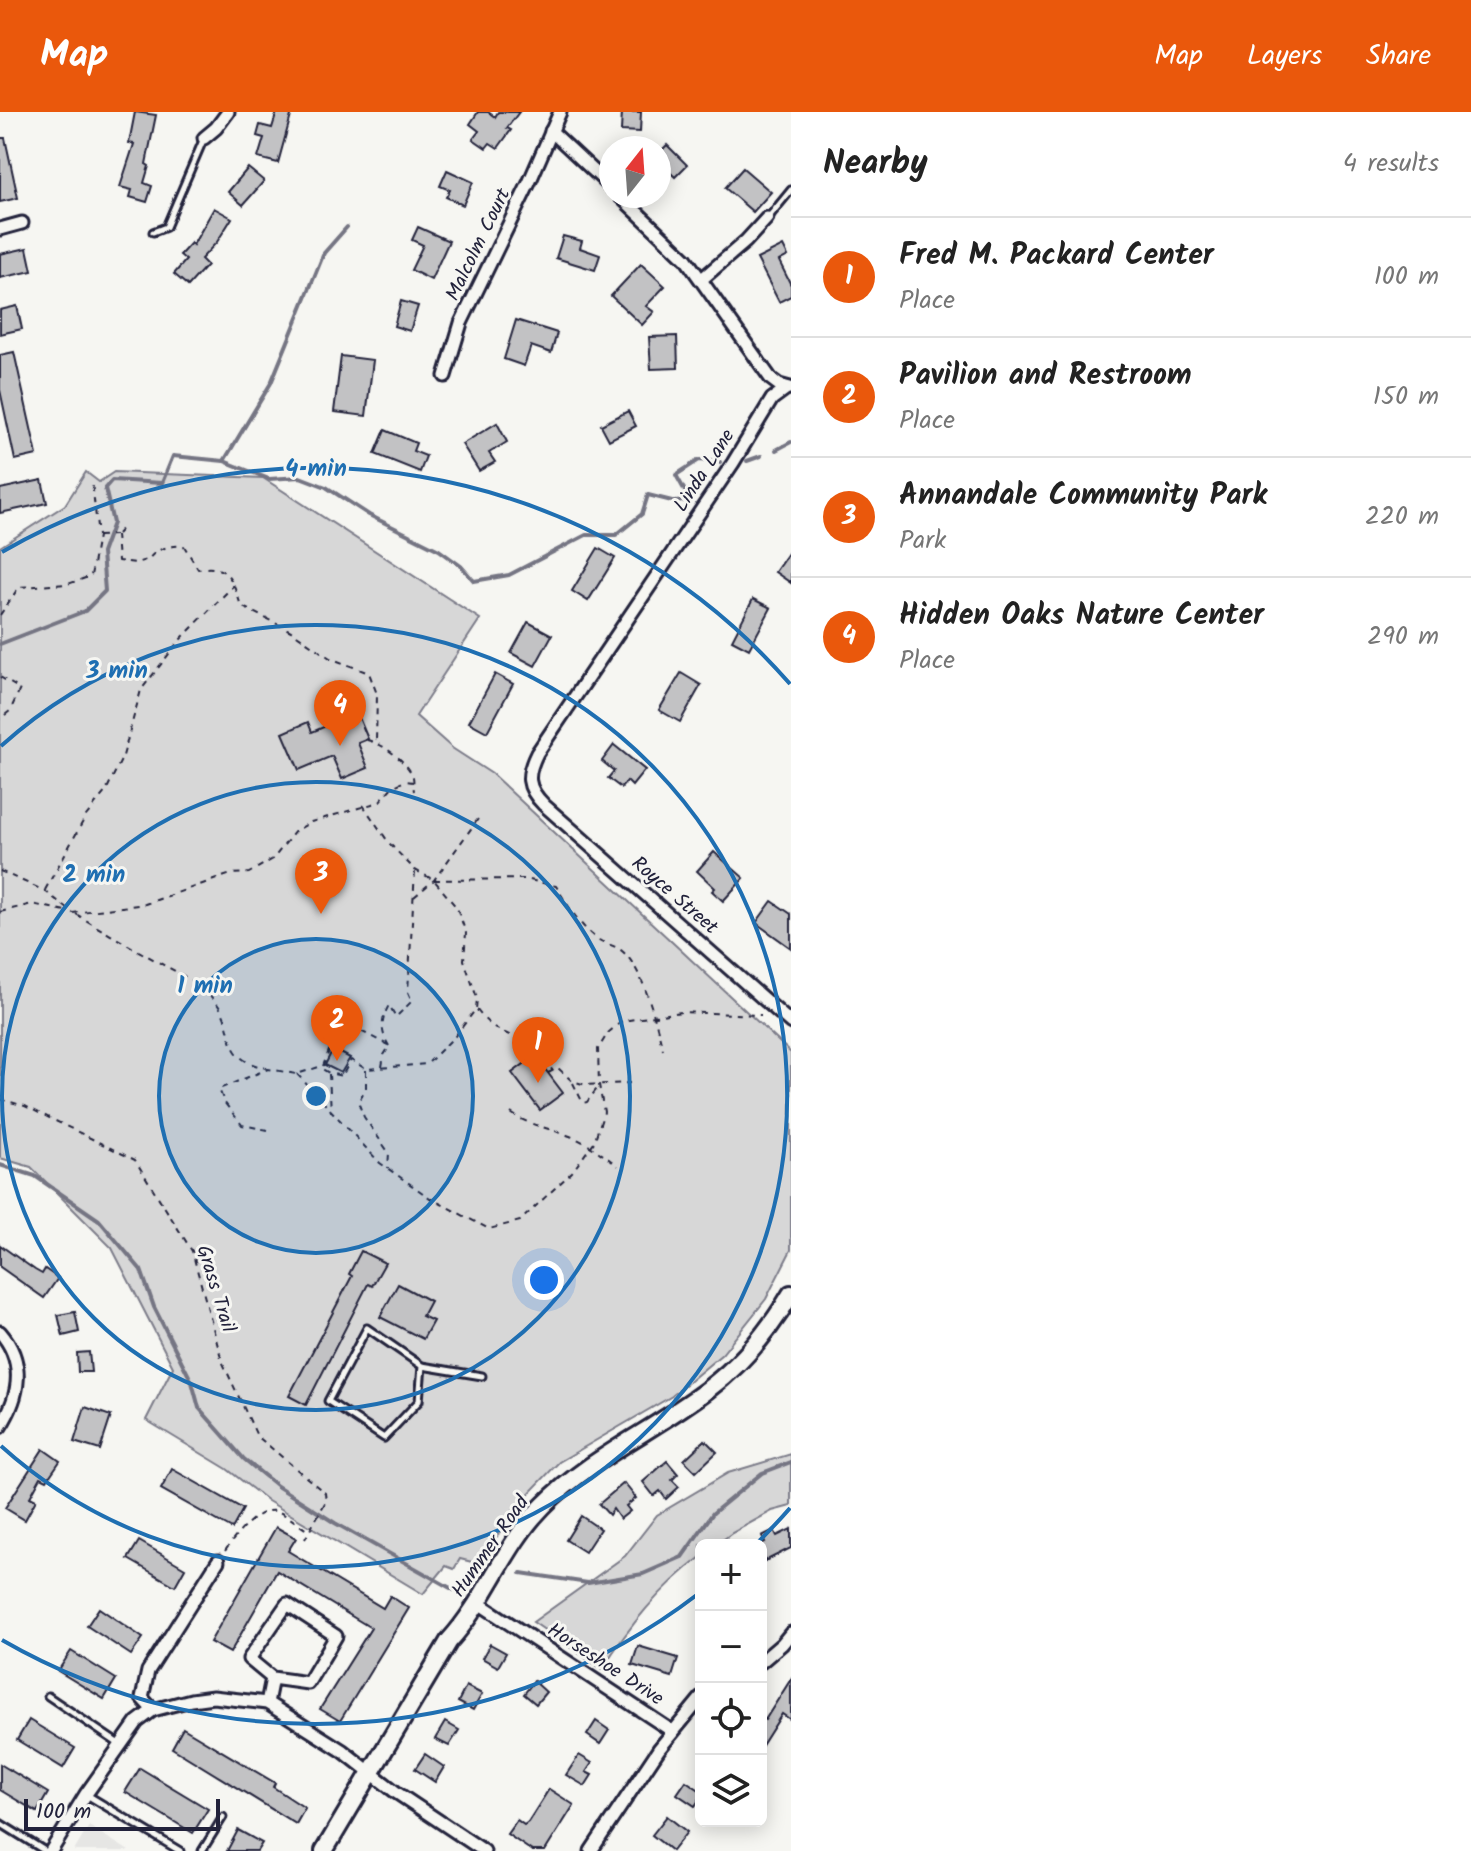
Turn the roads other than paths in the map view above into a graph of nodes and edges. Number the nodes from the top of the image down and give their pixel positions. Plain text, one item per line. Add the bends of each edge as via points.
1 (228, 112) edge
2 (560, 112) edge
3 (551, 131) junction
4 (204, 138) joint
5 (599, 176) edge
6 (791, 190) edge
7 (633, 208) edge
8 (767, 218) joint
9 (22, 223) dead end
10 (0, 229) edge
11 (153, 232) dead end
12 (702, 279) junction
13 (445, 376) dead end
14 (771, 379) junction
15 (789, 388) edge
16 (772, 399) junction
17 (534, 796) joint
18 (791, 1023) edge
19 (789, 1304) edge
20 (0, 1332) edge
21 (422, 1366) junction
22 (482, 1376) dead end
23 (0, 1427) edge
24 (218, 1561) road end
25 (477, 1602) junction
26 (791, 1633) edge
27 (767, 1657) edge
28 (272, 1678) junction
29 (48, 1696) dead end
30 (267, 1703) junction
31 (695, 1705) edge
32 (153, 1710) junction
33 (672, 1731) junction
34 (120, 1744) junction
35 (370, 1772) junction
36 (86, 1794) junction
37 (223, 1817) dead end
38 (0, 1823) edge
39 (45, 1851) edge
40 (51, 1851) edge
41 (180, 1851) edge
42 (202, 1851) edge
43 (324, 1851) edge
44 (484, 1851) edge
45 (591, 1851) edge

1 - 4 street
2 - 3 street
3 - 5 street
3 - 13 street, Malcolm Court via 461,323
4 - 11 lane via 166,227
6 - 8 lane
7 - 12 street, Linda Lane
8 - 12 street
9 - 10 street
12 - 14 street, Linda Lane
14 - 15 street, Linda Lane
14 - 16 street
15 - 16 street, Linda Lane
16 - 17 street, Linda Lane via 537,753 527,779
17 - 18 street, Royce Street
19 - 25 main road, Hummer Road via 709,1389 591,1464 541,1508
20 - 23 street via 18,1376 13,1405
21 - 21 lane via 419,1401 384,1438 328,1401 367,1328
21 - 22 lane
24 - 32 street via 148,1671 142,1698
25 - 33 street, Horseshoe Drive
25 - 35 main road, Hummer Road
26 - 27 street
28 - 28 street via 249,1659 287,1604 336,1636 308,1683
28 - 30 street
29 - 34 lane
30 - 32 street via 213,1697
30 - 35 street
31 - 33 street
32 - 34 street
33 - 45 street, Horseshoe Drive
34 - 36 street
35 - 43 main road, Hummer Road
35 - 44 street
36 - 40 street
36 - 41 lane
37 - 42 lane
38 - 39 lane

